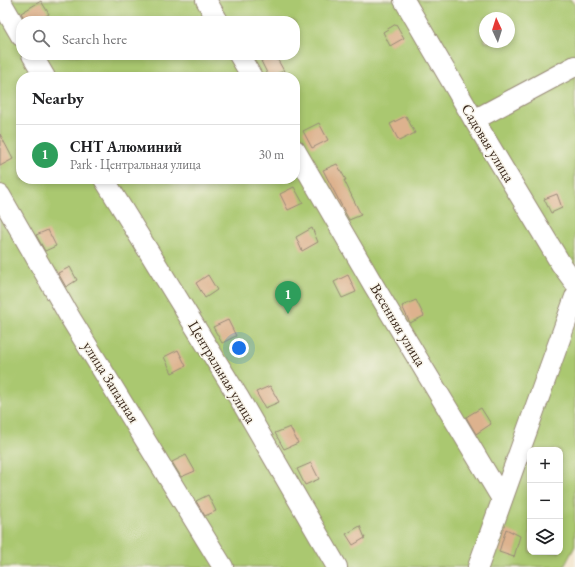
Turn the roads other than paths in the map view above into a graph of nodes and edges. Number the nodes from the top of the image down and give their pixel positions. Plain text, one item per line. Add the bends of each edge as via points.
1 (0, 0) edge
2 (206, 0) edge
3 (404, 0) edge
4 (215, 16) edge
5 (16, 27) edge
6 (35, 60) edge
7 (241, 60) edge
8 (575, 66) edge
9 (42, 72) edge
10 (249, 72) edge
11 (474, 120) junction
12 (300, 159) edge
13 (107, 184) edge
14 (0, 195) edge
15 (573, 276) edge
16 (575, 297) edge
17 (502, 499) junction
18 (223, 567) edge
19 (337, 567) edge
20 (478, 567) edge

1 - 5 street
2 - 4 street
3 - 11 street, Садовая улица
6 - 9 street
7 - 10 street
8 - 11 street
11 - 15 street, Садовая улица via 561,264
12 - 17 street, Весенняя улица
13 - 19 street, Центральная улица via 239,398
14 - 18 street, улица Западная via 71,319
16 - 17 street
17 - 20 street

